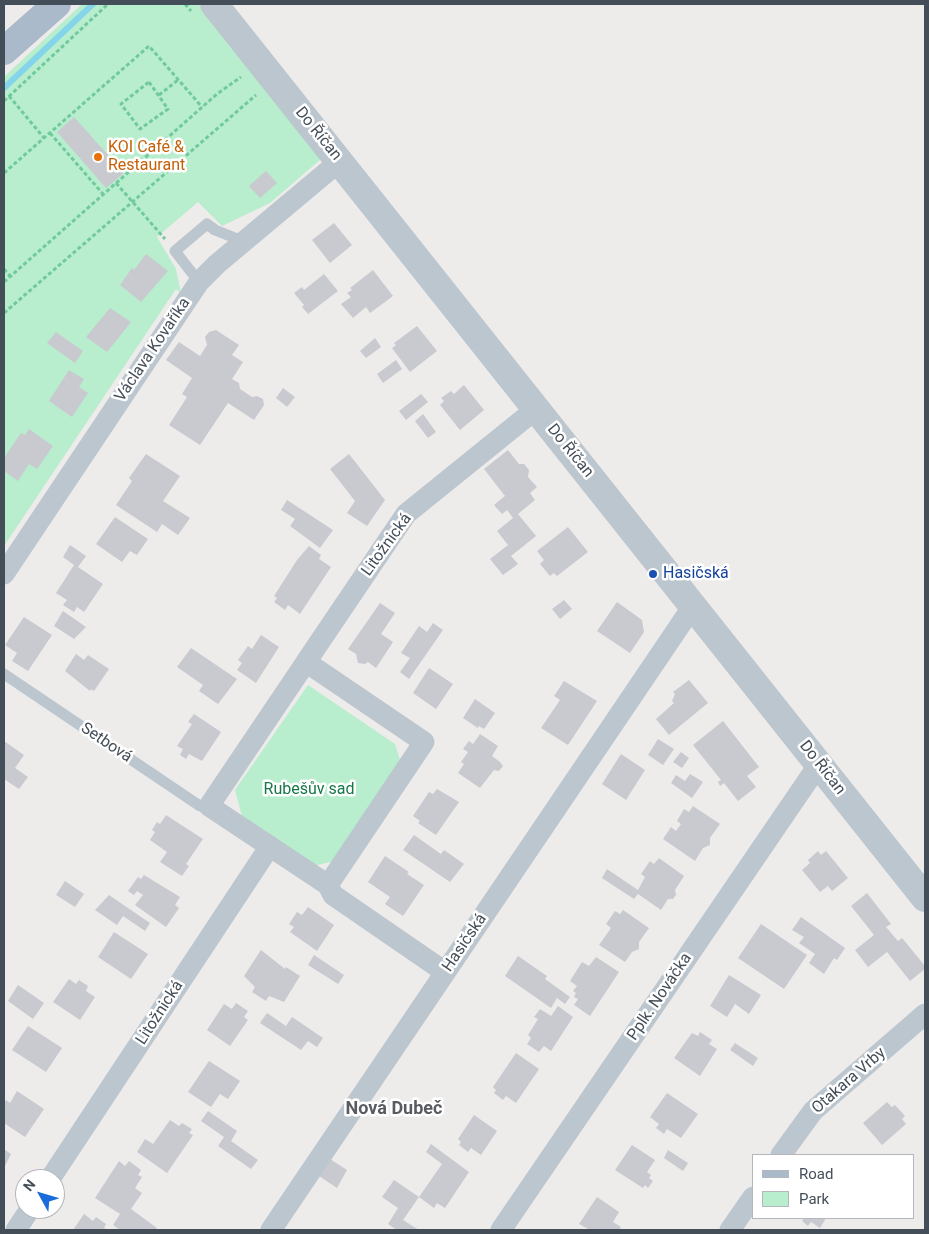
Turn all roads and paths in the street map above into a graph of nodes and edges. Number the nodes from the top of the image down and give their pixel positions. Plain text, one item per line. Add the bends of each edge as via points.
1 (58, 4) edge
2 (108, 4) edge
3 (214, 4) edge
4 (6, 47) edge
5 (260, 62) junction
6 (178, 80) junction
7 (159, 95) junction
8 (257, 95) dead end
9 (9, 96) junction
10 (4, 101) edge
11 (202, 107) junction
12 (50, 133) junction
13 (44, 138) junction
14 (340, 161) junction
15 (4, 173) edge
16 (116, 183) junction
17 (103, 194) junction
18 (133, 201) junction
19 (245, 242) junction
20 (175, 251) junction
21 (4, 269) edge
22 (10, 276) junction
23 (4, 282) edge
24 (199, 282) junction
25 (4, 313) edge
26 (536, 409) junction
27 (4, 574) edge
28 (694, 606) junction
29 (306, 662) junction
30 (4, 674) edge
31 (819, 764) junction
32 (209, 806) junction
33 (270, 846) junction
34 (328, 886) junction
35 (925, 898) edge
36 (445, 972) junction
37 (925, 1014) edge
38 (782, 1154) edge
39 (57, 1169) edge
40 (752, 1198) edge
41 (23, 1219) edge
42 (16, 1230) edge
43 (271, 1230) edge
44 (501, 1230) edge
45 (730, 1230) edge

1 - 4 main road
2 - 9 path
3 - 5 street, Do Říčan
5 - 11 path
5 - 14 street, Do Říčan
6 - 7 path
6 - 11 path
6 - 12 path via 149,46
7 - 7 path via 168,109 140,129 121,104 149,82
8 - 18 path
9 - 10 path
9 - 13 path
11 - 16 path
12 - 13 path
12 - 17 path
13 - 15 path
14 - 19 street, Václava Kovaříka
14 - 26 street, Do Říčan
16 - 17 path
16 - 18 path
17 - 22 path
18 - 20 path
18 - 25 path
19 - 20 lane via 206,224
19 - 24 street, Václava Kovaříka
20 - 24 lane
21 - 22 path
22 - 23 path
24 - 27 street, Václava Kovaříka
26 - 28 street, Do Říčan
26 - 29 street, Litožnická via 406,514
28 - 31 street, Do Říčan
28 - 36 street, Hasičská
29 - 32 street, Litožnická
29 - 34 street via 424,742
30 - 32 lane, Setbová via 200,806
31 - 35 street, Do Říčan
31 - 44 street, Pplk. Nováčka
32 - 33 street
33 - 34 street
33 - 39 street, Litožnická
34 - 36 street via 333,895
36 - 43 street, Hasičská
37 - 38 street, Otakara Vrby via 813,1111
40 - 45 street
41 - 42 street

